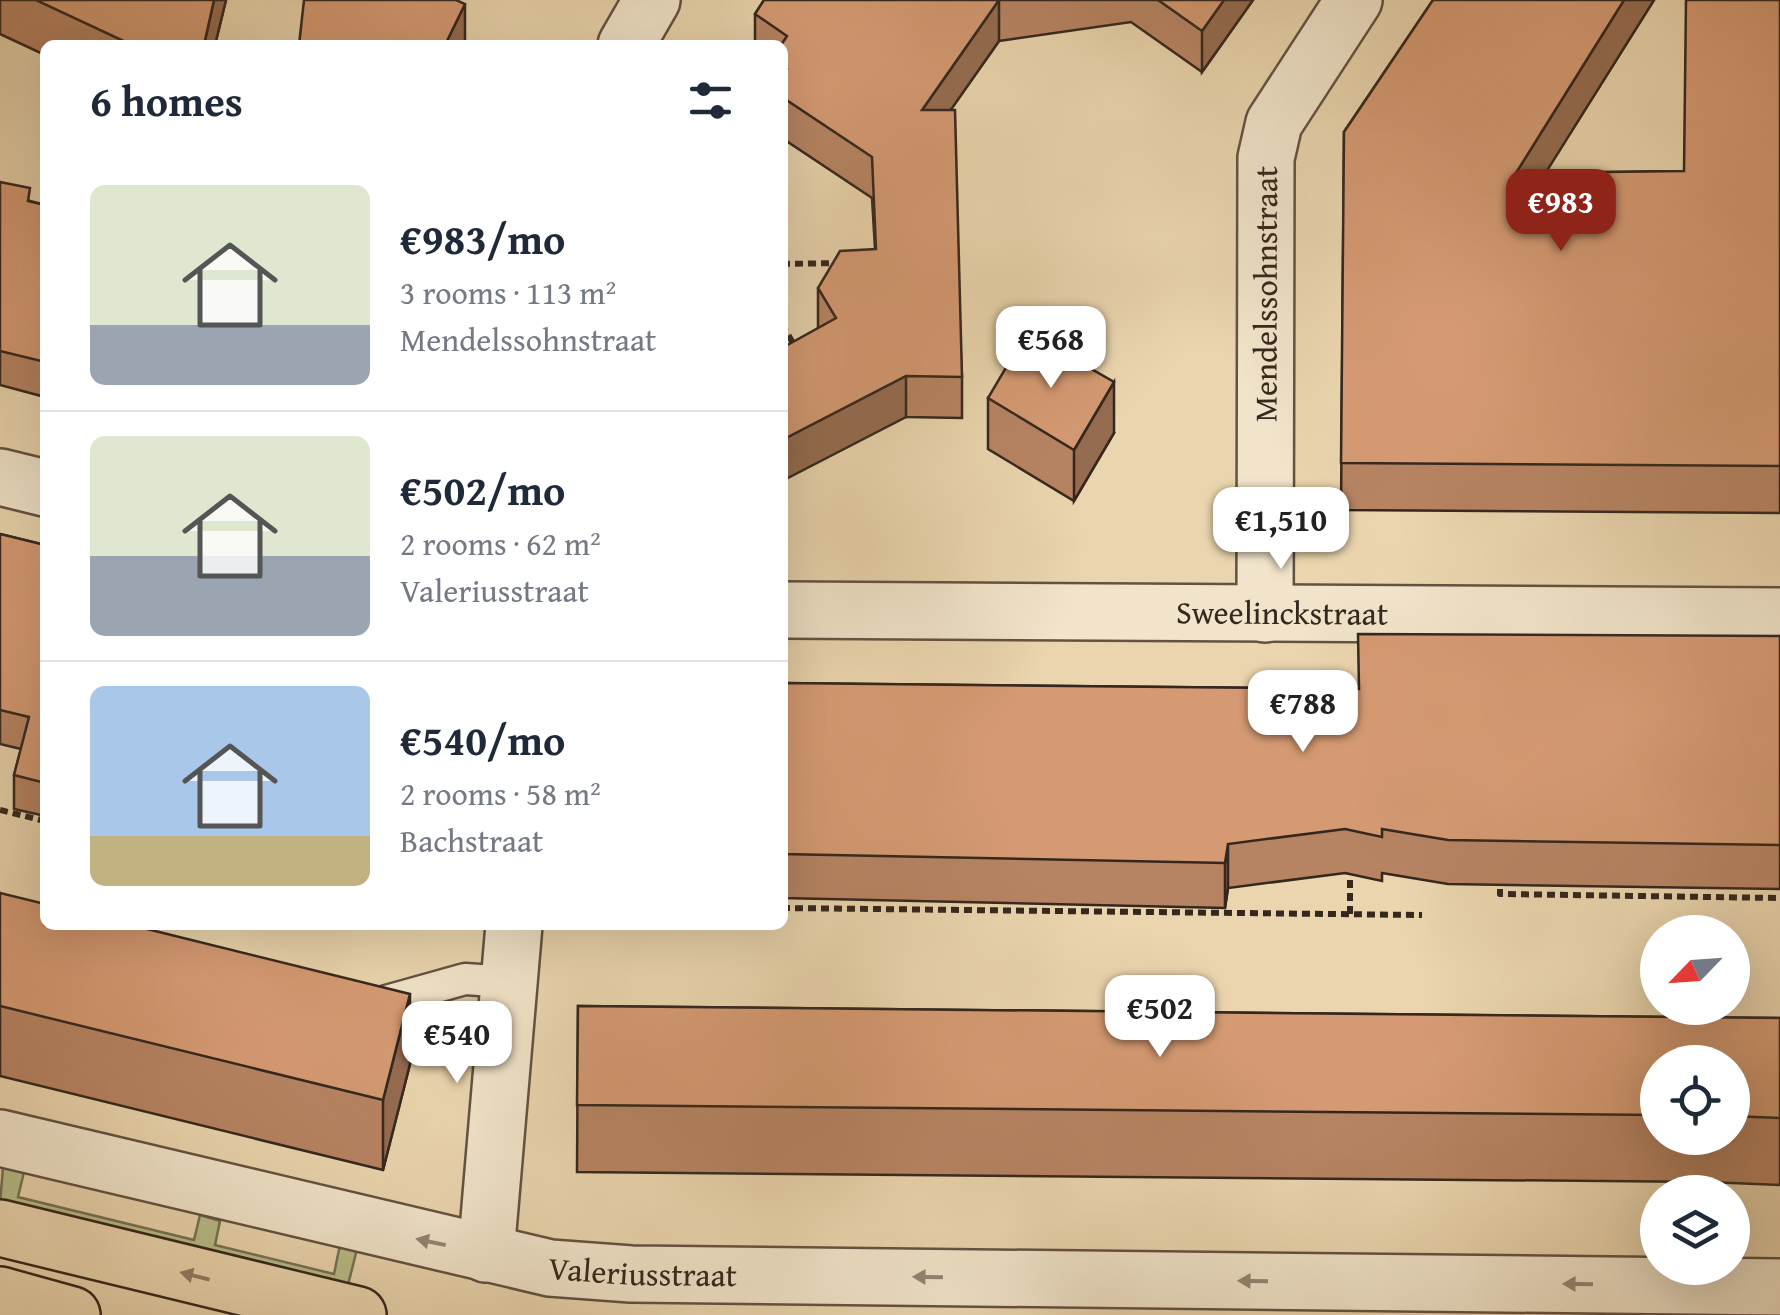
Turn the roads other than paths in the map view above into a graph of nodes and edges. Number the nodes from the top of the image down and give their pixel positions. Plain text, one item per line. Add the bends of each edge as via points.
1 (652, 0) edge
2 (1354, 0) edge
3 (629, 40) edge
4 (0, 477) edge
5 (40, 487) edge
6 (788, 610) edge
7 (1265, 614) junction
8 (1780, 616) edge
9 (514, 930) edge
10 (509, 982) junction
11 (334, 1005) edge
12 (0, 1138) edge
13 (0, 1228) edge
14 (486, 1254) junction
15 (1780, 1287) edge
16 (0, 1295) edge
17 (72, 1315) edge
18 (358, 1315) edge

1 - 3 street
2 - 7 street, Mendelssohnstraat via 1274,124 1266,158
4 - 5 street
6 - 7 street, Sweelinckstraat
7 - 8 street, Sweelinckstraat
9 - 10 street
10 - 11 lane via 465,978 353,1010
10 - 14 street
14 -> 12 street, Valeriusstraat
18 -> 13 main road
15 -> 14 street, Valeriusstraat via 631,1274 550,1268
16 - 17 main road

